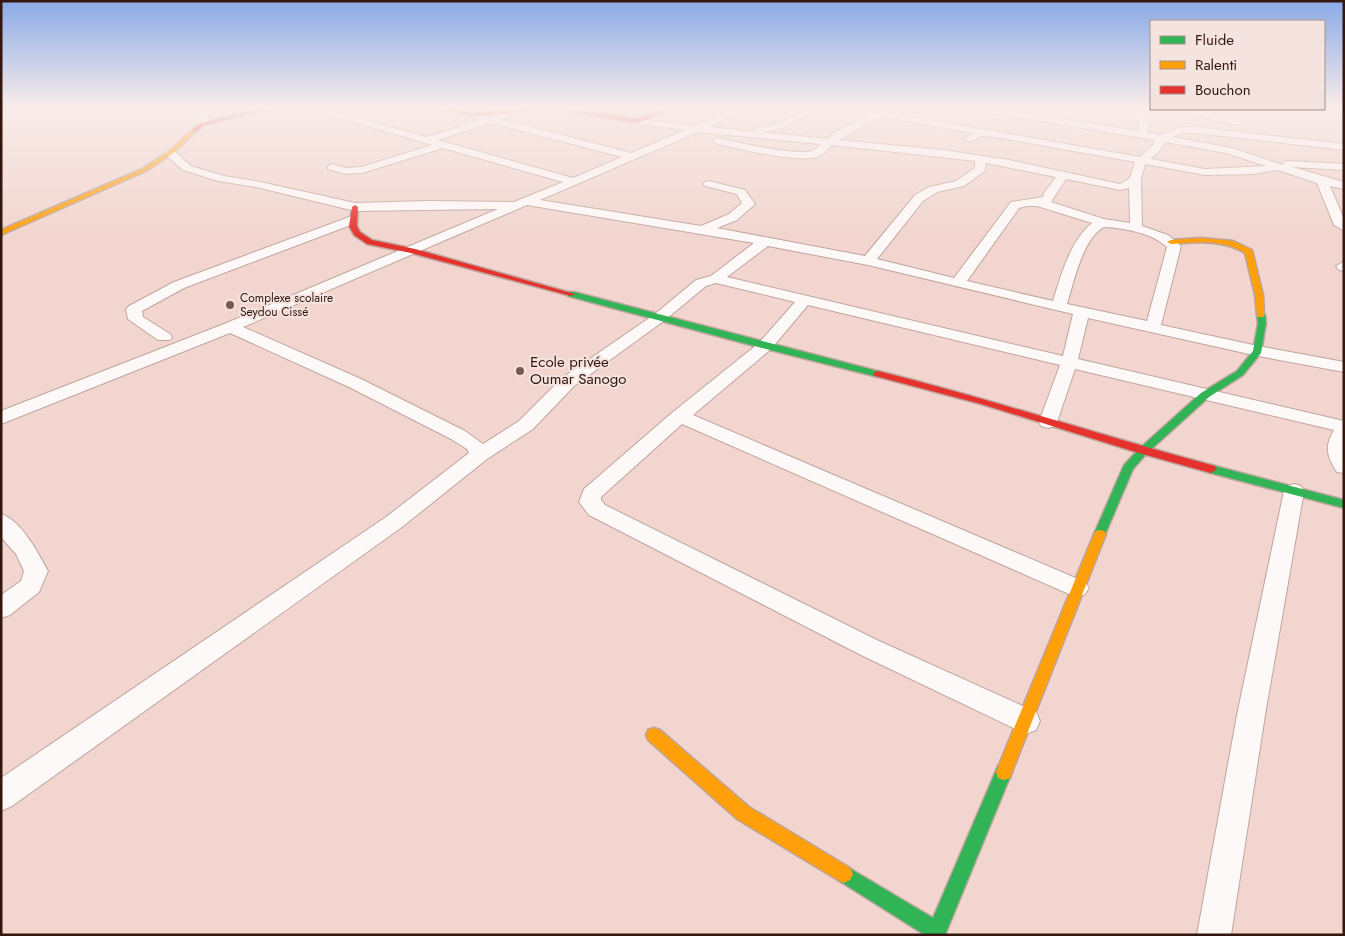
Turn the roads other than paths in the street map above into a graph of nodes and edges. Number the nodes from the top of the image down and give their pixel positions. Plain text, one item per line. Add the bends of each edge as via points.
1 (419, 152) edge
2 (470, 152) edge
3 (613, 152) edge
4 (646, 152) edge
5 (776, 152) edge
6 (819, 152) edge
7 (925, 152) edge
8 (960, 152) edge
9 (1094, 152) edge
10 (1152, 152) edge
11 (1233, 152) edge
12 (170, 153) joint
13 (958, 155) junction
14 (634, 157) junction
15 (980, 159) junction
16 (1142, 160) junction
17 (1276, 165) junction
18 (332, 167) dead end
19 (1344, 167) edge
20 (1063, 175) junction
21 (1135, 179) junction
22 (575, 182) junction
23 (1322, 182) junction
24 (709, 184) dead end
25 (1344, 186) edge
26 (1038, 202) junction
27 (522, 204) junction
28 (1338, 205) edge
29 (353, 213) junction
30 (1103, 223) junction
31 (1344, 227) edge
32 (1136, 228) junction
33 (701, 230) junction
34 (1, 233) edge
35 (764, 242) junction
36 (1171, 242) junction
37 (412, 251) junction
38 (868, 261) junction
39 (716, 279) junction
40 (958, 283) junction
41 (804, 301) junction
42 (1058, 306) junction
43 (1082, 311) junction
44 (660, 317) junction
45 (230, 327) junction
46 (1153, 327) junction
47 (164, 337) dead end
48 (764, 346) junction
49 (1258, 351) junction
50 (1069, 363) junction
51 (1338, 366) edge
52 (1344, 380) edge
53 (1205, 395) junction
54 (680, 416) junction
55 (1, 418) edge
56 (1048, 422) junction
57 (1344, 429) edge
58 (1143, 451) junction
59 (480, 454) junction
60 (1344, 467) edge
61 (1294, 491) junction
62 (1344, 504) edge
63 (1, 522) edge
64 (1077, 588) junction
65 (1, 608) edge
66 (1026, 721) junction
67 (654, 735) dead end
68 (1, 796) edge
69 (939, 933) edge
70 (1214, 935) edge

1 - 18 street via 362,170 346,172
2 - 22 street
3 - 14 street
4 - 14 street
5 - 6 street via 804,155
7 - 13 street
8 - 13 street
9 - 16 street
10 - 16 street
11 - 17 street
12 - 29 street via 187,168 222,179 256,184
12 - 34 street via 144,170
13 - 15 street
14 - 22 street
15 - 20 street
15 - 38 street via 981,169 960,184 933,189 919,198
16 - 17 street via 1205,172 1254,171
16 - 21 street
17 - 19 street
17 - 23 street
20 - 21 street via 1120,187
20 - 26 street via 1049,199
21 - 32 street
22 - 27 street
23 - 25 street
23 - 28 street
24 - 33 street via 741,192 749,204 733,217
26 - 30 street
26 - 40 street via 1015,205
27 - 29 street via 429,205
27 - 33 street
27 - 37 street
28 - 31 street via 1340,225
29 - 37 street via 353,226 360,236 375,244
29 - 47 street via 179,284 134,309 136,319
30 - 32 street
30 - 42 street via 1094,227 1084,242
32 - 36 street
33 - 35 street
35 - 38 street
35 - 39 street
36 - 46 street via 1174,246
36 - 49 street via 1213,240 1235,244 1249,252 1262,323
37 - 44 street
37 - 45 street
38 - 40 street
39 - 41 street
39 - 44 street via 701,283
40 - 42 street
41 - 48 street
41 - 50 street
42 - 43 street
43 - 46 street
43 - 50 street
44 - 48 street
44 - 59 street via 568,382 526,425
45 - 55 street
45 - 59 street via 355,383 458,435 474,445
46 - 49 street
48 - 54 street
48 - 56 street via 985,402
49 - 51 street
49 - 53 street via 1240,373
50 - 53 street
50 - 56 street
51 - 52 street
53 - 57 street
53 - 58 street
54 - 64 street
54 - 66 street via 592,494 590,502 597,510 870,648
56 - 58 street
57 - 60 street via 1336,440 1337,455
58 - 61 street
58 - 64 street via 1128,468
59 - 68 street via 394,522
61 - 62 street
61 - 70 street via 1251,715
63 - 65 street via 25,549 36,571 31,586
64 - 66 street
66 - 69 street
67 - 69 street via 743,813

